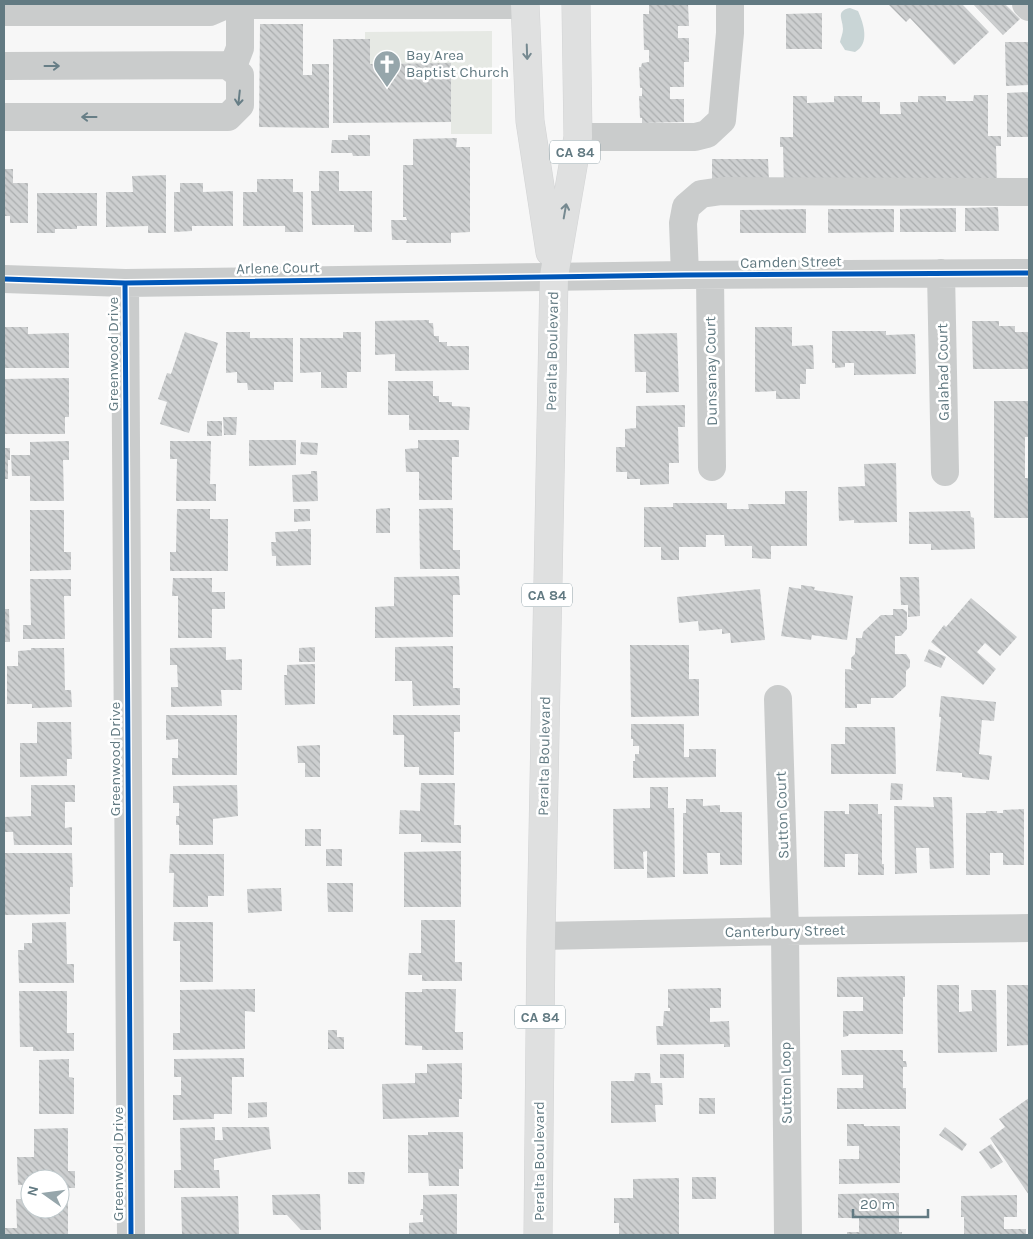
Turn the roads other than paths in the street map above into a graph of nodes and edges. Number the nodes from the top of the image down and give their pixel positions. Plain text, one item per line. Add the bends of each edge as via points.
1 (525, 4) edge
2 (576, 4) edge
3 (730, 4) edge
4 (1026, 4) edge
5 (240, 5) edge
6 (1029, 8) edge
7 (4, 12) edge
8 (227, 65) junction
9 (4, 66) edge
10 (4, 117) edge
11 (578, 137) junction
12 (1029, 192) edge
13 (942, 273) junction
14 (1029, 273) edge
15 (697, 275) junction
16 (554, 276) junction
17 (4, 280) edge
18 (125, 283) junction
19 (712, 467) dead end
20 (944, 472) dead end
21 (778, 699) dead end
22 (1029, 928) edge
23 (785, 931) junction
24 (541, 936) junction
25 (131, 1235) edge
26 (538, 1235) edge
27 (788, 1235) edge

1 - 5 street
1 -> 16 main road, Peralta Boulevard / CA 84 via 530,121
2 - 11 main road, Peralta Boulevard / CA 84
3 - 11 street via 722,120 707,134 695,137
4 - 6 street
5 - 7 street via 226,5 210,12
5 - 8 street via 240,48 235,60
9 -> 8 street
8 -> 10 street via 240,75 240,106 228,117
16 -> 11 main road, Peralta Boulevard / CA 84
12 - 15 street, Dunsanay Court via 722,191 701,194 686,208 683,223
13 - 14 street, Camden Street
13 - 15 street, Camden Street
13 - 20 street, Galahad Court
15 - 16 street, Camden Street
15 - 19 street, Dunsanay Court
16 - 18 street, Arlene Court
16 - 24 main road, Peralta Boulevard / CA 84
17 - 18 street, Arlene Court
18 - 25 street, Greenwood Drive
21 - 23 street, Sutton Court
22 - 23 street, Canterbury Street
23 - 24 street, Canterbury Street
23 - 27 street, Sutton Loop
24 - 26 main road, Peralta Boulevard / CA 84

